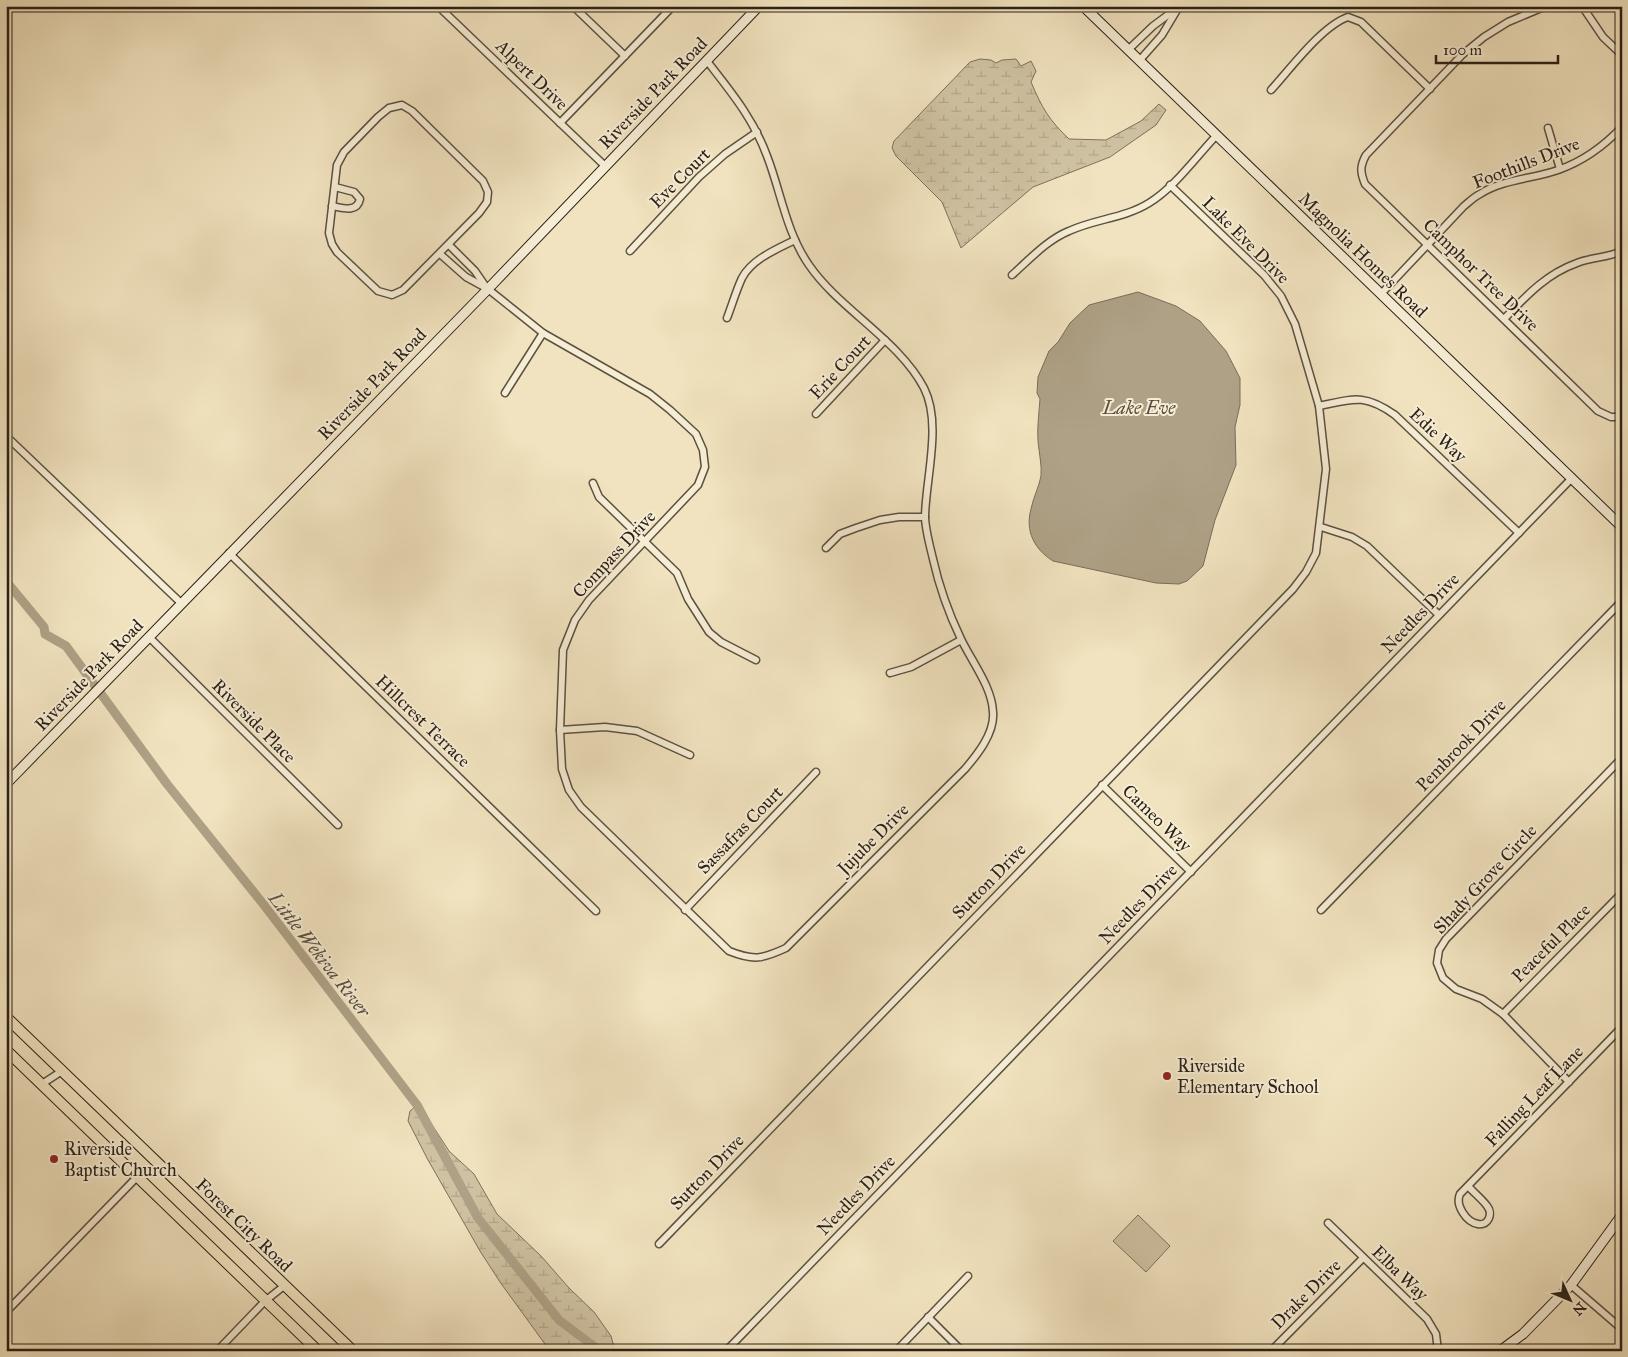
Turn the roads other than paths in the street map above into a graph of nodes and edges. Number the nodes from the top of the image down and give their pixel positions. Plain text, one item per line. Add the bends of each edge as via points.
1 (438, 6) edge
2 (573, 6) edge
3 (673, 6) edge
4 (759, 6) edge
5 (1083, 6) edge
6 (1546, 6) edge
7 (1582, 6) edge
8 (1179, 7) edge
9 (1147, 31) junction
10 (1158, 41) junction
11 (1128, 50) junction
12 (1622, 55) edge
13 (625, 56) junction
14 (707, 61) junction
15 (1139, 61) junction
16 (1430, 89) junction
17 (1271, 90) dead end
18 (560, 123) junction
19 (1548, 128) dead end
20 (1622, 128) edge
21 (758, 132) junction
22 (1216, 136) junction
23 (605, 166) junction
24 (1560, 169) junction
25 (1170, 186) junction
26 (334, 187) junction
27 (332, 206) junction
28 (795, 240) junction
29 (1428, 244) junction
30 (448, 245) junction
31 (1622, 250) edge
32 (630, 251) dead end
33 (440, 254) junction
34 (1012, 275) dead end
35 (488, 289) junction
36 (1381, 294) junction
37 (727, 318) dead end
38 (1504, 319) junction
39 (543, 334) junction
40 (885, 340) junction
41 (505, 393) dead end
42 (1319, 406) junction
43 (816, 414) dead end
44 (1622, 417) edge
45 (6, 436) edge
46 (1572, 478) junction
47 (593, 483) dead end
48 (925, 517) junction
49 (1620, 520) edge
50 (1321, 527) junction
51 (1519, 533) junction
52 (644, 542) junction
53 (826, 548) dead end
54 (229, 553) junction
55 (1622, 601) edge
56 (181, 603) junction
57 (1439, 616) junction
58 (149, 637) junction
59 (961, 640) junction
60 (756, 660) dead end
61 (890, 673) dead end
62 (560, 730) junction
63 (690, 755) dead end
64 (1622, 758) edge
65 (816, 772) dead end
66 (6, 784) edge
67 (1102, 785) junction
68 (338, 825) dead end
69 (1191, 872) junction
70 (1622, 893) edge
71 (685, 910) junction
72 (1321, 910) dead end
73 (596, 911) dead end
74 (1503, 1014) junction
75 (6, 1017) edge
76 (1622, 1027) edge
77 (6, 1050) edge
78 (62, 1071) junction
79 (1569, 1082) junction
80 (42, 1084) junction
81 (137, 1177) junction
82 (1468, 1186) junction
83 (1622, 1215) edge
84 (1328, 1223) dead end
85 (659, 1244) dead end
86 (1363, 1258) junction
87 (968, 1276) dead end
88 (1571, 1285) junction
89 (284, 1286) junction
90 (266, 1301) junction
91 (6, 1312) edge
92 (928, 1318) junction
93 (1622, 1329) edge
94 (218, 1351) edge
95 (318, 1351) edge
96 (353, 1351) edge
97 (726, 1351) edge
98 (896, 1351) edge
99 (962, 1351) edge
100 (1271, 1351) edge
101 (1438, 1351) edge
102 (1500, 1351) edge

1 - 18 street, Alpert Drive
2 - 13 street
3 - 13 street
4 - 14 street, Riverside Park Road
5 - 11 street, Magnolia Homes Road
6 - 16 street via 1508,22 1484,37
7 - 12 street via 1603,37
8 - 9 street
8 - 10 street
9 - 10 street
9 - 11 street
10 - 15 street
11 - 15 street, Magnolia Homes Road
13 - 18 street
14 - 21 street, Jujube Drive via 743,106
14 - 23 street, Riverside Park Road
15 - 22 street, Magnolia Homes Road
16 - 17 street via 1361,22 1348,17 1327,29
16 - 29 street, Camphor Tree Drive via 1366,155 1360,172 1365,184
18 - 23 street, Alpert Drive
19 - 24 street
20 - 24 street, Foothills Drive via 1605,145
21 - 28 street, Jujube Drive
21 - 32 street, Eve Court via 725,154 699,177
22 - 25 street
22 - 36 street, Magnolia Homes Road
23 - 35 street, Riverside Park Road
24 - 29 street, Foothills Drive via 1480,193
25 - 34 street via 1149,203 1061,235
25 - 42 street, Lake Eve Drive via 1264,275 1281,296 1295,324
26 - 27 street
26 - 27 street via 354,192 360,199 350,209
26 - 30 street via 337,165 344,152 389,108 402,105 483,181 488,192 487,202
27 - 33 street via 329,233 332,244 378,291 392,295 403,290
28 - 37 street via 755,262 742,277
28 - 40 street, Jujube Drive via 809,265
29 - 36 street, Foothills Drive
29 - 38 street, Camphor Tree Drive
30 - 33 street
30 - 35 street
31 - 38 street via 1561,270 1530,291
33 - 35 street via 466,277
35 - 39 street, Compass Drive
35 - 54 street, Riverside Park Road
36 - 46 street, Magnolia Homes Road
38 - 44 street, Camphor Tree Drive via 1598,411 1611,417
39 - 41 street
39 - 52 street, Compass Drive via 650,394 696,434 703,450 705,467 698,485
40 - 43 street, Erie Court
40 - 48 street, Jujube Drive via 912,369 925,389 931,409
42 - 50 street, Lake Eve Drive via 1326,469
42 - 51 street, Edie Way via 1359,399 1381,405
45 - 56 street
46 - 49 street, Magnolia Homes Road
46 - 51 street, Needles Drive
47 - 52 street via 599,498
48 - 53 street via 880,520 840,534
48 - 59 street, Jujube Drive via 933,561
50 - 57 street via 1368,546
50 - 67 street, Sutton Drive via 1316,553 1293,590
51 - 57 street, Needles Drive
52 - 60 street via 677,573 708,632
52 - 62 street, Compass Drive via 574,620 563,650
54 - 56 street, Riverside Park Road
54 - 73 street, Hillcrest Terrace
55 - 72 street, Pembrook Drive
56 - 58 street, Riverside Park Road
57 - 69 street, Needles Drive
58 - 66 street, Riverside Park Road
58 - 68 street, Riverside Place
59 - 61 street via 911,667
59 - 71 street, Jujube Drive via 989,693 994,714 981,750 786,948 770,956 746,958 729,951
62 - 63 street via 605,727 637,731
62 - 71 street, Compass Drive via 562,769 569,790 581,807
64 - 74 street, Shady Grove Circle via 1446,939 1439,950 1437,964 1443,978 1456,989 1482,998
65 - 71 street, Sassafras Court
67 - 69 street, Cameo Way
67 - 85 street, Sutton Drive
69 - 97 street, Needles Drive
70 - 74 street, Peaceful Place
74 - 79 street, Shady Grove Circle
75 - 78 main road, Forest City Road
76 - 79 street, Falling Leaf Lane
77 - 80 main road
78 - 80 street
78 - 89 main road, Forest City Road
79 - 82 street, Falling Leaf Lane
80 - 81 main road
81 - 90 main road
81 - 91 street
82 - 82 street, Falling Leaf Lane via 1460,1194 1458,1204 1470,1220 1483,1224 1489,1221 1489,1207
83 - 88 street
84 - 86 street, Elba Way
86 - 100 street, Drake Drive
86 - 101 street, Elba Way via 1426,1319 1436,1334
87 - 92 street
88 - 93 street
88 - 102 street via 1523,1334
89 - 90 street
89 - 96 main road, Forest City Road
90 - 94 street
90 - 95 main road
92 - 98 street
92 - 99 street

